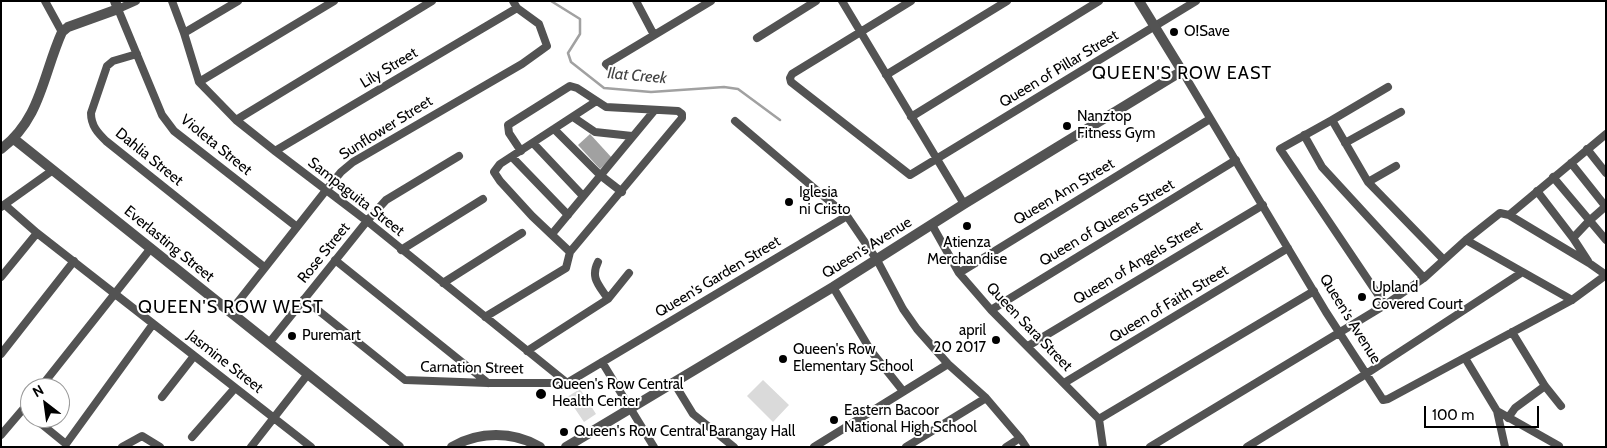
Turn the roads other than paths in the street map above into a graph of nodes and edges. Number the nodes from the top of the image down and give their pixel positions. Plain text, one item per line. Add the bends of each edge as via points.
1 (44, 1) edge
2 (136, 1) edge
3 (172, 1) edge
4 (238, 1) edge
5 (334, 1) edge
6 (432, 1) edge
7 (636, 1) edge
8 (711, 1) edge
9 (816, 1) edge
10 (842, 1) edge
11 (911, 1) edge
12 (1007, 1) edge
13 (1100, 1) edge
14 (1139, 1) edge
15 (1196, 1) edge
16 (1185, 4) edge
17 (117, 5) edge
18 (515, 5) edge
19 (1154, 27) junction
20 (62, 32) junction
21 (861, 32) junction
22 (184, 33) junction
23 (654, 35) junction
24 (757, 38) dead end
25 (137, 54) junction
26 (1182, 71) junction
27 (617, 75) dead end
28 (886, 75) junction
29 (199, 82) junction
30 (1388, 87) dead end
31 (595, 102) junction
32 (654, 111) junction
33 (1401, 112) dead end
34 (573, 117) junction
35 (912, 117) junction
36 (1210, 119) junction
37 (236, 120) junction
38 (1332, 120) junction
39 (736, 121) dead end
40 (554, 129) junction
41 (1304, 135) junction
42 (632, 136) junction
43 (1605, 136) edge
44 (14, 139) junction
45 (533, 143) junction
46 (1345, 143) junction
47 (1, 149) edge
48 (1587, 149) junction
49 (275, 151) junction
50 (521, 151) junction
51 (459, 156) dead end
52 (512, 157) junction
53 (937, 160) junction
54 (1236, 160) junction
55 (1571, 163) junction
56 (1396, 166) dead end
57 (53, 170) junction
58 (1606, 173) edge
59 (600, 174) junction
60 (1553, 177) junction
61 (1368, 182) junction
62 (327, 189) junction
63 (1537, 191) junction
64 (622, 192) junction
65 (583, 196) junction
66 (484, 199) dead end
67 (964, 204) junction
68 (1262, 204) junction
69 (3, 206) edge
70 (1606, 207) edge
71 (568, 215) junction
72 (1509, 215) junction
73 (848, 216) junction
74 (1589, 220) junction
75 (367, 221) junction
76 (932, 224) junction
77 (297, 227) junction
78 (37, 233) junction
79 (522, 233) dead end
80 (552, 234) junction
81 (1573, 238) junction
82 (1466, 240) junction
83 (1606, 240) edge
84 (151, 248) junction
85 (1288, 248) junction
86 (401, 250) junction
87 (570, 252) junction
88 (335, 260) junction
89 (876, 260) junction
90 (1444, 260) junction
91 (74, 261) junction
92 (598, 262) dead end
93 (1590, 263) junction
94 (264, 267) junction
95 (629, 273) dead end
96 (958, 273) junction
97 (1521, 273) junction
98 (2, 274) edge
99 (1606, 275) edge
100 (1424, 278) junction
101 (443, 283) junction
102 (833, 287) junction
103 (1314, 291) junction
104 (115, 293) junction
105 (304, 299) junction
106 (608, 299) junction
107 (1572, 300) junction
108 (1385, 305) junction
109 (992, 310) junction
110 (230, 312) junction
111 (485, 316) junction
112 (153, 324) junction
113 (1512, 332) junction
114 (1340, 334) junction
115 (269, 343) junction
116 (1028, 346) junction
117 (527, 351) junction
118 (1, 354) edge
119 (194, 356) junction
120 (1465, 358) junction
121 (602, 362) junction
122 (948, 364) junction
123 (308, 374) junction
124 (1366, 374) junction
125 (48, 378) edge
126 (488, 383) junction
127 (567, 383) junction
128 (674, 383) junction
129 (1064, 383) junction
130 (1545, 386) junction
131 (235, 388) junction
132 (903, 391) junction
133 (162, 397) dead end
134 (986, 398) junction
135 (1561, 406) dead end
136 (630, 409) junction
137 (1497, 411) junction
138 (20, 418) edge
139 (274, 418) junction
140 (1508, 418) junction
141 (1099, 419) junction
142 (46, 428) edge
143 (1, 436) edge
144 (192, 437) dead end
145 (1020, 438) junction
146 (1548, 444) edge
147 (1559, 446) edge
148 (122, 447) edge
149 (160, 447) edge
150 (251, 447) edge
151 (311, 447) edge
152 (399, 447) edge
153 (452, 447) edge
154 (540, 447) edge
155 (566, 447) edge
156 (654, 447) edge
157 (734, 447) edge
158 (814, 447) edge
159 (906, 447) edge
160 (1006, 447) edge
161 (1026, 447) edge
162 (1103, 447) edge
163 (1150, 447) edge
164 (1247, 447) edge
165 (1505, 447) edge

1 - 20 street
2 - 17 street
3 - 22 street, Sampaguita Street
4 - 22 street
5 - 29 street
6 - 37 street
7 - 23 street
8 - 23 street
9 - 24 street
10 - 21 street
11 - 21 street
12 - 28 street
13 - 35 street
14 - 19 street, Queen's Avenue
15 - 16 street, Queen of Pillar Street
16 - 19 street, Queen of Pillar Street
17 - 20 street
17 - 25 street, Violeta Street
18 - 49 street, Lily Street
18 - 62 street, Sunflower Street via 538,24 547,46 522,64 353,162
19 - 26 street, Queen's Avenue
19 - 53 street, Queen of Pillar Street
20 - 44 street via 39,98
21 - 28 street
21 - 53 street, Queen of Pillar Street via 792,74 791,82 910,175
22 - 29 street, Sampaguita Street
23 - 27 street via 606,64
25 - 77 street, Violeta Street via 162,115 174,131
25 - 94 street, Dahlia Street via 107,66 91,113 93,126 106,141
26 - 36 street, Queen's Avenue
26 - 67 street, Queen's Avenue
28 - 35 street
29 - 37 street, Sampaguita Street
30 - 38 street
31 - 32 street via 606,108
31 - 34 street
31 - 50 street via 570,86 512,122 508,125 509,132
32 - 42 street
32 - 64 street via 678,111 682,118
33 - 46 street
34 - 40 street
34 - 42 street via 595,132
35 - 53 street
36 - 54 street, Queen's Avenue
36 - 96 street, Queen Ann Street
37 - 49 street, Sampaguita Street
38 - 41 street
38 - 46 street
39 - 73 street
40 - 45 street
40 - 59 street
41 - 100 street via 1322,167
41 - 108 street via 1280,148
42 - 59 street
43 - 48 street
44 - 47 street
44 - 57 street, Everlasting Street
45 - 50 street
45 - 65 street
46 - 61 street
48 - 55 street
48 - 58 street
49 - 62 street, Sampaguita Street
50 - 52 street
51 - 75 street, Rose Street via 386,200
52 - 71 street
52 - 80 street via 496,167 496,176
53 - 67 street
54 - 68 street, Queen's Avenue
54 - 109 street, Queen of Queens Street
55 - 60 street
55 - 70 street
56 - 61 street
57 - 69 street
57 - 84 street, Everlasting Street
59 - 64 street
59 - 65 street
60 - 63 street
60 - 74 street
61 - 90 street
62 - 75 street, Sampaguita Street
62 - 77 street, Sunflower Street
63 - 72 street
63 - 81 street
64 - 87 street
65 - 71 street
66 - 86 street
67 - 76 street, Queen's Avenue
68 - 85 street, Queen's Avenue
68 - 116 street, Queen of Angels Street
69 - 78 street, Jasmine Street
70 - 74 street
71 - 80 street
72 - 82 street via 1500,214
72 - 93 street
73 - 89 street
73 - 121 street, Queen's Garden Street
74 - 81 street
74 - 83 street
75 - 86 street, Sampaguita Street
75 - 88 street, Rose Street
76 - 89 street, Queen's Avenue
76 - 96 street, Queen Sara Street
77 - 94 street, Sunflower Street
78 - 91 street, Jasmine Street
78 - 98 street
79 - 101 street
80 - 87 street
81 - 93 street
82 - 90 street
82 - 97 street
84 - 104 street
84 - 110 street, Everlasting Street
85 - 103 street, Queen's Avenue
85 - 129 street, Queen of Faith Street
86 - 101 street, Sampaguita Street
87 - 111 street via 566,268
88 - 105 street, Rose Street
88 - 126 street
89 - 102 street, Queen's Avenue
89 - 122 street via 902,309
90 - 100 street
91 - 104 street, Jasmine Street
91 - 118 street
92 - 106 street via 594,275
93 - 99 street
94 - 110 street, Sunflower Street
95 - 106 street
96 - 109 street, Queen Sara Street
97 - 107 street
97 - 124 street
99 - 107 street, Queen's Avenue
100 - 108 street
101 - 111 street, Sampaguita Street
102 - 128 street, Queen's Avenue
102 - 132 street via 871,351
103 - 114 street, Queen's Avenue
103 - 141 street
104 - 112 street, Jasmine Street
104 - 125 street
105 - 115 street, Rose Street
105 - 126 street, Carnation Street via 405,380
106 - 117 street
107 - 113 street, Queen's Avenue
108 - 114 street
109 - 116 street, Queen Sara Street
110 - 115 street, Everlasting Street
111 - 117 street, Sampaguita Street
112 - 119 street, Jasmine Street
112 - 142 street via 66,444
113 - 120 street, Queen's Avenue
113 - 130 street
114 - 124 street, Queen's Avenue
114 - 163 street
115 - 123 street, Everlasting Street
116 - 129 street, Queen Sara Street
117 - 127 street, Sampaguita Street
119 - 131 street, Jasmine Street
119 - 133 street
120 - 124 street, Queen's Avenue via 1383,400
120 - 137 street
121 - 127 street
121 - 136 street
122 - 132 street
122 - 134 street
123 - 139 street
123 - 152 street, Everlasting Street
124 - 164 street
126 - 127 street, Carnation Street
128 - 136 street, Queen's Avenue
128 - 157 street via 693,414
129 - 141 street, Queen Sara Street
130 - 135 street
130 - 140 street via 1515,408
131 - 139 street, Jasmine Street
131 - 144 street
132 - 158 street
134 - 145 street
134 - 159 street
136 - 155 street, Queen's Avenue
136 - 156 street
137 - 140 street
137 - 165 street
138 - 143 street
139 - 150 street
139 - 151 street, Jasmine Street
140 - 146 street
141 - 162 street
145 - 160 street
145 - 161 street
146 - 147 street
148 - 149 street via 142,436
153 - 154 street via 476,437 496,434 517,437

